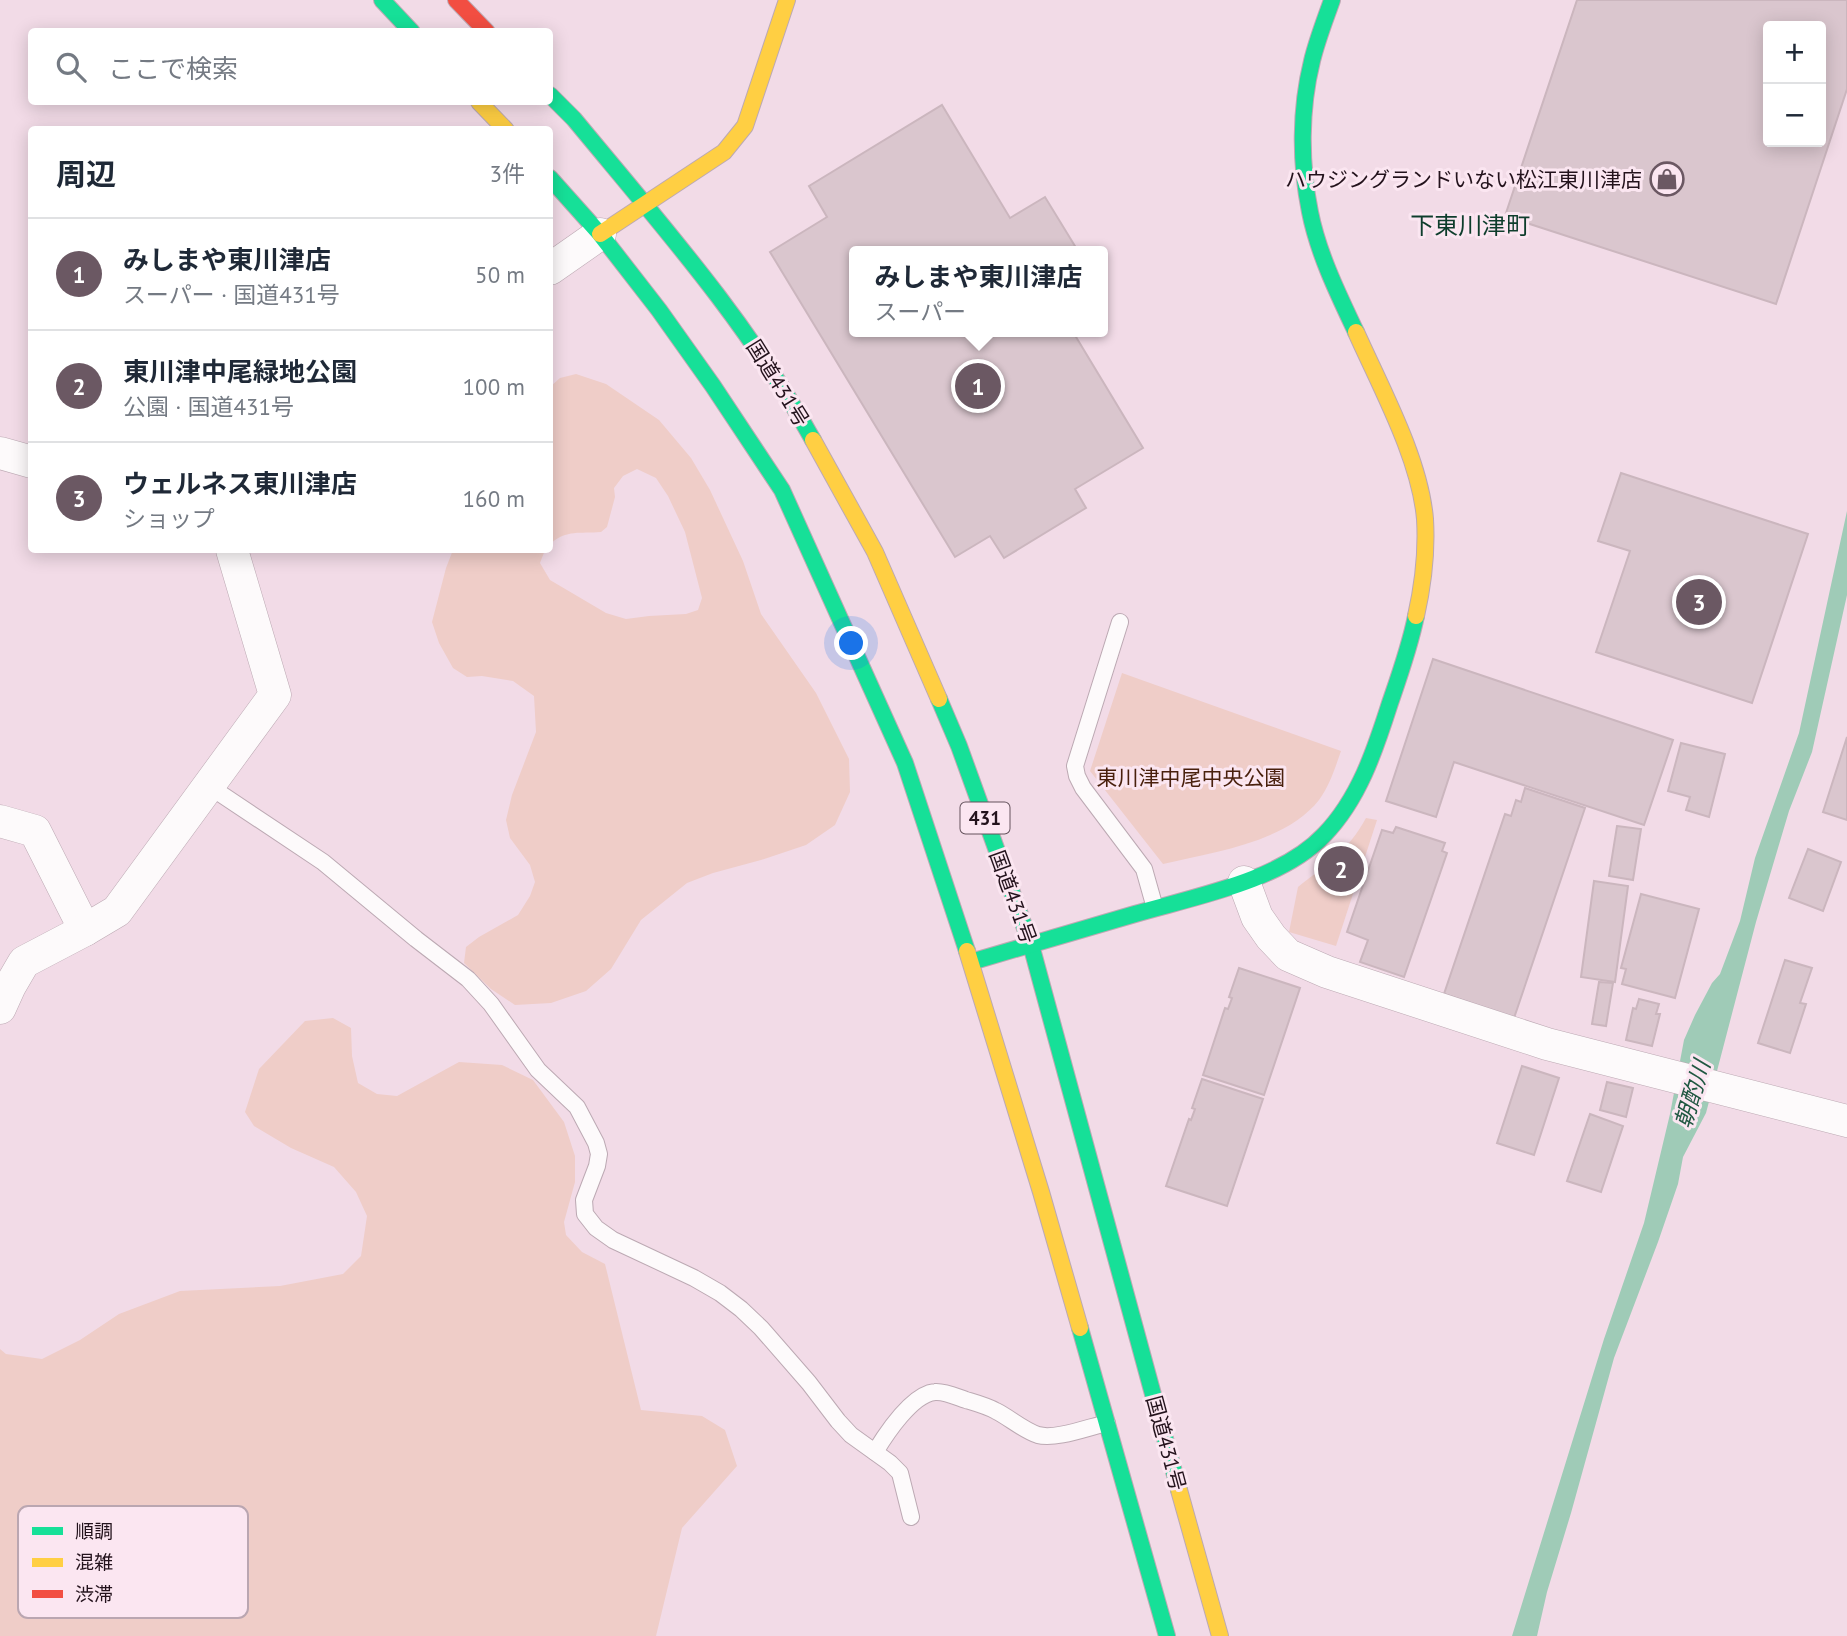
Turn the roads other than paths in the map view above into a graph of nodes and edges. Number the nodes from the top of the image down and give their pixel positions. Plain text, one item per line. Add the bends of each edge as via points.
1 (382, 0) edge
2 (456, 0) edge
3 (787, 0) edge
4 (1332, 0) edge
5 (408, 28) edge
6 (483, 28) edge
7 (553, 98) edge
8 (482, 105) edge
9 (502, 126) edge
10 (553, 181) edge
11 (644, 204) junction
12 (600, 234) junction
13 (553, 267) edge
14 (0, 453) edge
15 (28, 461) edge
16 (233, 553) edge
17 (1120, 622) dead end
18 (209, 786) junction
19 (0, 821) edge
20 (1244, 882) junction
21 (1155, 908) junction
22 (85, 930) junction
23 (1031, 945) junction
24 (971, 962) junction
25 (0, 1009) edge
26 (1847, 1121) edge
27 (1107, 1423) junction
28 (875, 1452) junction
29 (911, 1517) dead end
30 (1167, 1636) edge
31 (1220, 1636) edge

1 - 5 main road
2 - 6 main road
3 - 11 main road via 746,126 724,152
4 - 20 main road via 1308,75 1303,117 1302,155 1310,214 1328,271 1393,414 1417,481 1424,516 1422,589 1411,641 1373,757 1346,810 1294,860
7 - 11 main road, 国道431号 / 431
8 - 9 main road
10 - 12 main road, 431
11 - 12 main road
11 - 23 main road, 国道431号 / 431 via 761,353 875,552 959,746
12 - 13 street
12 - 24 main road, 431 via 659,310 782,490 905,763
14 - 15 street
16 - 18 street via 275,695
17 - 21 lane via 1075,766 1083,788 1144,869
18 - 22 street via 117,912
18 - 28 lane via 323,862 468,979 538,1070 577,1107 596,1143 597,1166 584,1200 585,1214 596,1228 629,1249 694,1278 741,1309 851,1435
19 - 22 street via 35,831
20 - 21 main road
20 - 26 street via 1257,917 1271,937 1288,955 1327,972 1547,1044
21 - 23 main road
22 - 25 street via 24,962
23 - 24 main road
23 - 31 main road, 国道431号 / 431
24 - 27 main road, 431
27 - 28 lane via 1039,1435 991,1408 934,1392 895,1421
27 - 30 main road, 431
28 - 29 lane via 900,1473

